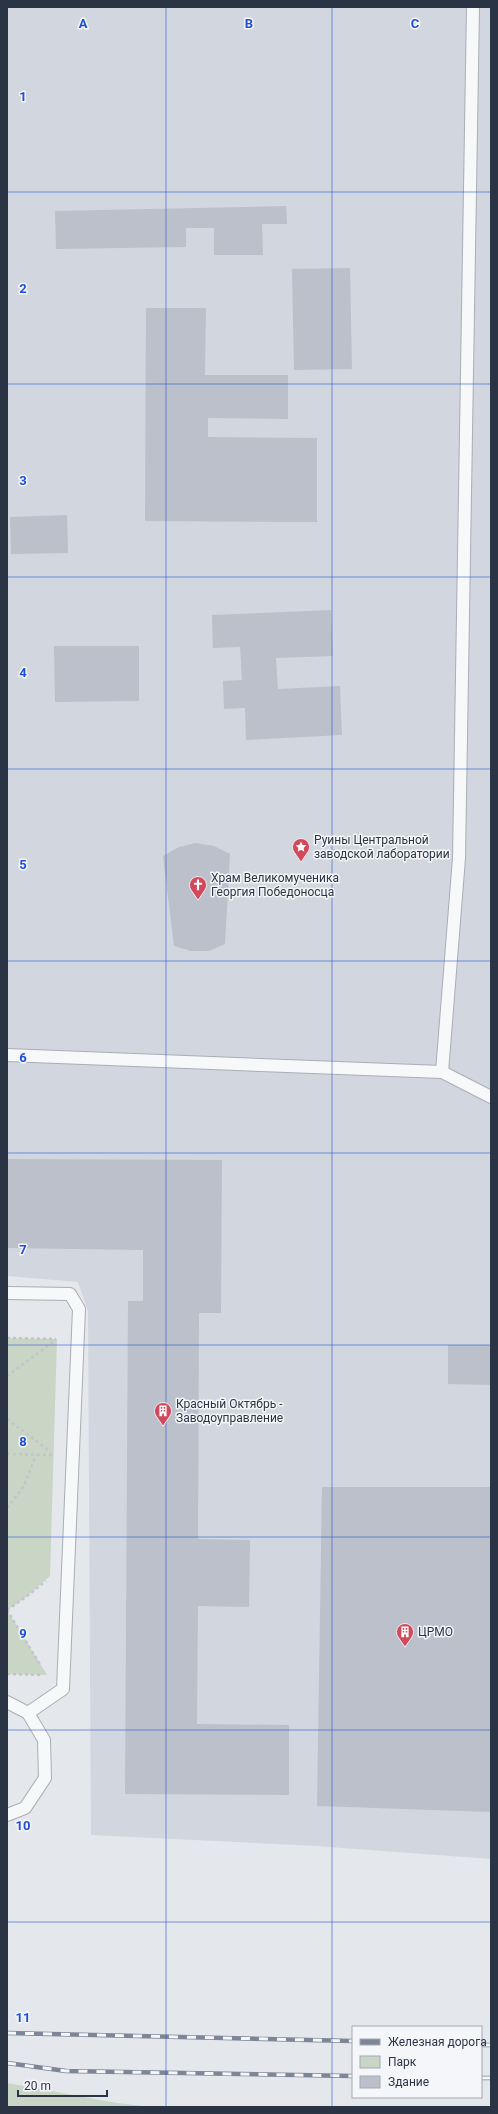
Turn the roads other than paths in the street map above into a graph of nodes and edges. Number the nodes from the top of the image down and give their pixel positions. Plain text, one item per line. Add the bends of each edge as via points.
1 (473, 7) edge
2 (7, 1055) edge
3 (442, 1072) junction
4 (491, 1097) edge
5 (7, 1293) edge
6 (7, 1702) edge
7 (28, 1713) junction
8 (7, 1815) edge

1 - 3 lane via 459,858
2 - 3 lane
3 - 4 lane
5 - 7 lane via 70,1294 78,1309 63,1689
6 - 7 lane
7 - 8 lane via 44,1740 44,1778 25,1808

